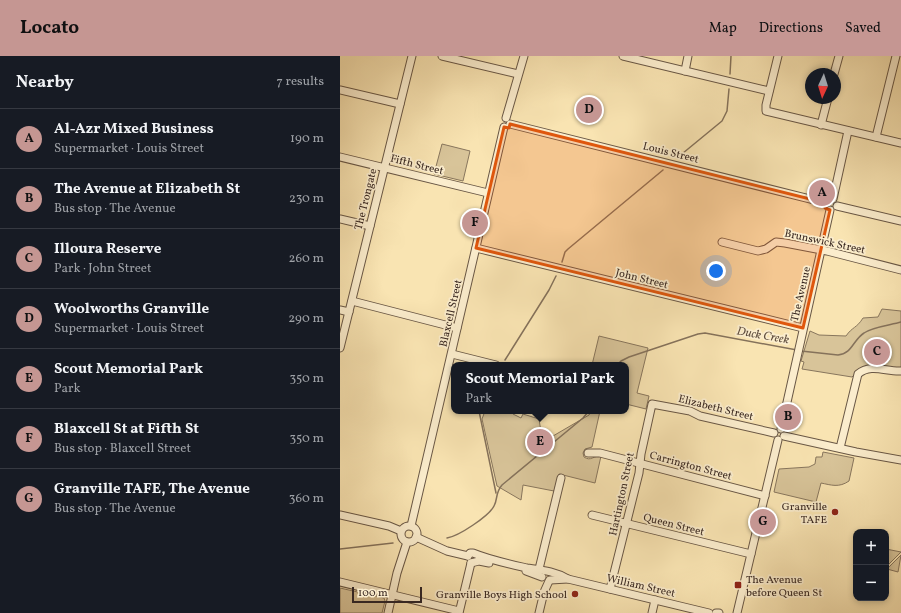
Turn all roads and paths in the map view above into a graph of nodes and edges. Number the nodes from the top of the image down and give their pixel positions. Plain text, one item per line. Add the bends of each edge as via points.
1 (412, 56) edge
2 (442, 56) edge
3 (524, 56) edge
4 (623, 56) edge
5 (688, 56) edge
6 (778, 56) edge
7 (838, 56) edge
8 (896, 56) edge
9 (650, 59) edge
10 (835, 68) edge
11 (685, 71) junction
12 (518, 74) junction
13 (340, 90) edge
14 (769, 91) junction
15 (400, 104) junction
16 (826, 104) edge
17 (507, 123) junction
18 (821, 125) junction
19 (848, 131) junction
20 (876, 138) junction
21 (901, 144) edge
22 (340, 157) edge
23 (384, 168) junction
24 (488, 193) junction
25 (833, 199) junction
26 (826, 203) junction
27 (837, 206) junction
28 (830, 210) junction
29 (340, 218) edge
30 (901, 221) edge
31 (370, 226) junction
32 (722, 242) dead end
33 (476, 248) junction
34 (821, 250) junction
35 (901, 270) edge
36 (352, 301) junction
37 (340, 310) edge
38 (349, 312) junction
39 (457, 328) junction
40 (803, 328) junction
41 (340, 348) edge
42 (452, 354) junction
43 (484, 362) edge
44 (901, 371) edge
45 (652, 404) joint
46 (779, 434) junction
47 (840, 448) junction
48 (588, 453) dead end
49 (901, 460) edge
50 (640, 463) junction
51 (561, 478) dead end
52 (765, 496) junction
53 (340, 514) edge
54 (592, 515) dead end
55 (626, 523) junction
56 (411, 526) junction
57 (401, 531) junction
58 (416, 537) junction
59 (407, 542) junction
60 (751, 554) junction
61 (473, 559) junction
62 (546, 576) junction
63 (340, 582) edge
64 (610, 589) junction
65 (393, 594) junction
66 (655, 600) junction
67 (459, 612) edge
68 (388, 613) edge
69 (539, 613) edge
70 (652, 613) edge
71 (709, 613) edge
72 (737, 613) edge

1 - 15 street, The Trongate
2 - 12 street
3 - 12 street, Blaxcell Street
4 - 9 street
5 - 11 street
6 - 14 street
7 - 10 street
8 - 20 street
9 - 11 street
11 - 14 street
12 - 17 street, Blaxcell Street
13 - 15 street
14 - 18 street via 766,111
15 - 23 street, The Trongate
16 - 18 street
17 - 24 street, Blaxcell Street
17 - 26 street, Louis Street
18 - 19 street
19 - 20 street
19 - 25 street
20 - 21 street
22 - 23 street, Fifth Street
23 - 24 street, Fifth Street
23 - 31 street, The Trongate
24 - 33 street, Blaxcell Street
25 - 26 street
25 - 27 street via 836,200
26 - 28 street
27 - 28 street
27 - 30 street
28 - 34 street, The Avenue
29 - 31 street
31 - 36 street, The Trongate
32 - 34 street, Brunswick Street via 758,251 766,250 776,242
33 - 39 street, Blaxcell Street
33 - 40 street, John Street
34 - 35 street, Brunswick Street
34 - 40 street, The Avenue
36 - 38 street, The Trongate
36 - 39 street
37 - 38 street
38 - 41 street, The Trongate
39 - 42 street, Blaxcell Street
40 - 46 street, The Avenue
42 - 43 street
42 - 56 street, Blaxcell Street
44 - 47 street via 872,368 858,374
45 - 46 street, Elizabeth Street
45 - 50 street, Hartington Street
46 - 47 street, Elizabeth Street
46 - 52 street, The Avenue
47 - 49 street, Elizabeth Street
48 - 50 street, Carrington Street via 600,453
50 - 52 street, Carrington Street
50 - 55 street, Hartington Street
51 - 62 street
52 - 60 street, The Avenue
53 - 57 street
54 - 55 street, Queen Street
55 - 60 street, Queen Street
55 - 64 street, Hartington Street
56 - 57 street
56 - 58 street via 416,530
57 - 59 street via 401,537
58 - 59 street via 413,541
58 - 61 street, William Street
59 - 65 street
60 - 72 street, The Avenue
61 - 62 street, William Street
61 - 67 street
62 - 64 street, William Street
62 - 69 street
63 - 65 street
64 - 66 street, William Street
65 - 67 street
65 - 68 street
66 - 70 street
66 - 71 street, William Street

